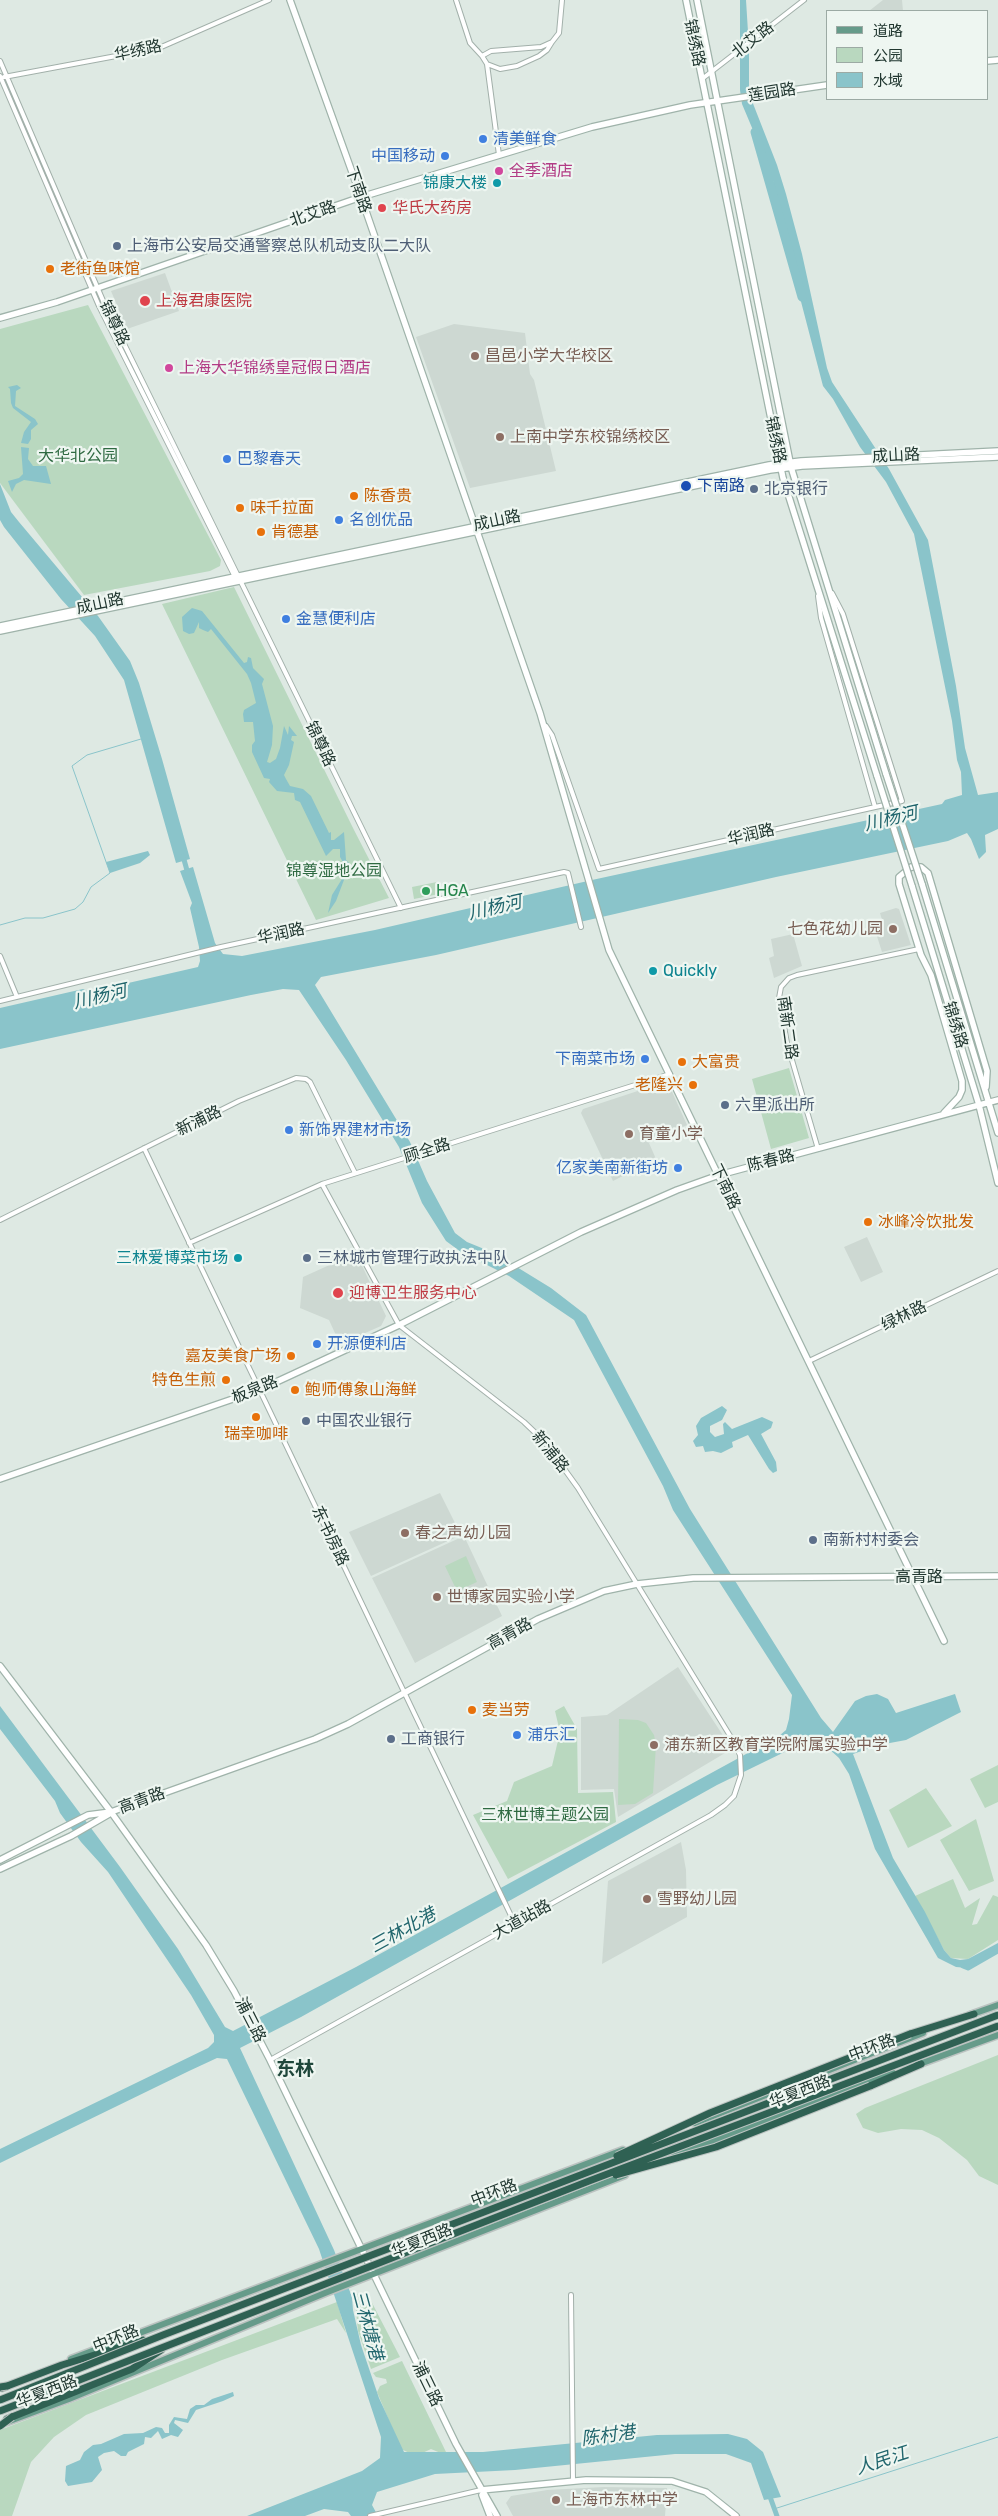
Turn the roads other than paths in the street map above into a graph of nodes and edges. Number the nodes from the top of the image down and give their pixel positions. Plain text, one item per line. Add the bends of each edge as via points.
1 (269, 0) edge
2 (290, 0) edge
3 (456, 0) edge
4 (562, 0) edge
5 (686, 0) edge
6 (697, 0) edge
7 (804, 0) edge
8 (552, 42) junction
9 (482, 56) junction
10 (0, 61) edge
11 (486, 64) junction
12 (711, 72) junction
13 (6, 76) junction
14 (0, 77) edge
15 (702, 79) junction
16 (826, 85) edge
17 (716, 101) junction
18 (706, 102) junction
19 (499, 155) junction
20 (361, 197) junction
21 (95, 289) junction
22 (0, 318) edge
23 (998, 451) edge
24 (998, 457) edge
25 (898, 459) junction
26 (790, 464) junction
27 (780, 466) junction
28 (475, 528) junction
29 (237, 577) junction
30 (825, 580) junction
31 (816, 582) junction
32 (70, 613) junction
33 (0, 626) edge
34 (0, 631) edge
35 (542, 720) junction
36 (874, 807) junction
37 (599, 869) joint
38 (401, 908) junction
39 (581, 927) dead end
40 (919, 949) junction
41 (0, 956) edge
42 (17, 997) junction
43 (0, 1000) edge
44 (670, 1074) junction
45 (986, 1087) junction
46 (998, 1100) edge
47 (990, 1102) junction
48 (979, 1105) junction
49 (943, 1115) junction
50 (998, 1133) edge
51 (144, 1148) junction
52 (818, 1149) junction
53 (355, 1174) junction
54 (719, 1174) junction
55 (998, 1183) edge
56 (322, 1184) junction
57 (0, 1220) edge
58 (189, 1243) junction
59 (998, 1271) edge
60 (499, 1273) joint
61 (399, 1325) junction
62 (809, 1361) junction
63 (259, 1390) junction
64 (0, 1479) edge
65 (998, 1576) edge
66 (912, 1577) junction
67 (637, 1584) junction
68 (944, 1641) dead end
69 (0, 1666) edge
70 (404, 1693) junction
71 (740, 1755) joint
72 (111, 1812) junction
73 (0, 1860) edge
74 (0, 1869) edge
75 (515, 1924) junction
76 (998, 2005) edge
77 (974, 2014) junction
78 (998, 2015) edge
79 (998, 2026) edge
80 (998, 2035) edge
81 (270, 2060) junction
82 (922, 2064) junction
83 (585, 2172) junction
84 (589, 2181) junction
85 (362, 2250) junction
86 (373, 2275) junction
87 (572, 2295) dead end
88 (163, 2335) junction
89 (168, 2346) junction
90 (2, 2387) edge
91 (0, 2400) edge
92 (0, 2411) edge
93 (0, 2424) edge
94 (573, 2481) junction
95 (481, 2490) junction
96 (370, 2516) edge
97 (490, 2516) edge
98 (497, 2516) edge
99 (736, 2516) edge

1 - 13 street, 华绣路 via 166,46
2 - 20 main road, 下南路
3 - 9 street via 470,43
4 - 8 street via 560,33
5 - 15 main road, 锦绣路
6 - 12 main road, 锦绣路
7 - 12 street, 北艾路
8 - 9 street via 541,47 491,51
8 - 11 street via 539,56 517,66 500,69
9 - 11 street
10 - 13 street, 锦尊路
11 - 19 street
12 - 15 street, 北艾路
12 - 17 main road, 锦绣路
13 - 14 street, 华绣路
13 - 21 street, 锦尊路
14 - 21 street, 锦尊路
15 - 18 main road, 锦绣路
16 - 17 main road, 莲园路
17 - 18 main road, 北艾路
17 - 26 main road, 锦绣路
18 - 19 main road, 北艾路 via 620,119
18 - 27 main road, 锦绣路
19 - 20 main road, 北艾路
20 - 21 main road, 北艾路
20 - 28 main road, 下南路
21 - 22 main road, 北艾路
21 - 29 street, 锦尊路
23 - 25 main road, 成山路
24 - 25 main road, 成山路
25 - 26 main road, 成山路
26 - 27 main road, 成山路
26 - 30 main road, 锦绣路
27 - 28 main road, 成山路
27 - 31 main road, 锦绣路
28 - 29 main road, 成山路
28 - 35 main road, 下南路
29 - 32 main road, 成山路
29 - 38 street, 锦尊路
30 - 36 street, 华润路 via 843,614 902,801
30 - 45 main road, 锦绣路, bridge
31 - 36 street via 821,618
31 - 48 main road, 锦绣路, bridge
32 - 33 main road, 成山路
32 - 34 main road, 成山路
35 - 37 street, 下南路 via 552,735
35 - 44 main road, 下南路 via 606,941
36 - 37 street, 华润路
38 - 39 street, 华润路 via 564,872 568,873
38 - 42 street, 华润路 via 221,947
40 - 45 main road, 锦绣路 via 898,884 903,871 914,867 921,867 928,873 987,1071
40 - 49 main road, 锦绣路 via 931,975 962,1080 959,1097
40 - 52 street, 南新二路 via 797,974 781,987 779,998 786,1043
41 - 42 street
42 - 43 street, 华润路
44 - 53 street, 顾全路
44 - 54 main road, 下南路
45 - 47 main road, 锦绣路
46 - 47 main road, 陈春路
47 - 48 main road, 陈春路
47 - 50 main road, 锦绣路
48 - 49 main road, 陈春路
48 - 55 main road, 锦绣路
49 - 52 main road, 陈春路
51 - 53 street, 新浦路 via 248,1097 301,1078 310,1082
51 - 57 street, 新浦路
51 - 58 street, 东书房路
52 - 54 main road, 陈春路
53 - 56 street, 顾全路
54 - 60 main road, 陈春路 via 637,1206
54 - 62 main road, 下南路
56 - 58 street, 顾全路
56 - 61 street, 新浦路
58 - 63 street, 东书房路
59 - 62 street, 绿林路
60 - 61 main road, 板泉路
61 - 63 main road, 板泉路
61 - 67 street, 新浦路 via 544,1441 578,1488
62 - 66 main road, 下南路
63 - 64 main road, 板泉路
63 - 70 street, 东书房路
65 - 66 main road, 高青路
66 - 67 main road, 高青路 via 711,1578
66 - 68 main road, 下南路
67 - 70 main road, 高青路 via 589,1596 556,1610
67 - 71 street, 新浦路
69 - 72 main road, 浦三路
70 - 72 main road, 高青路 via 306,1743
70 - 75 street, 东书房路
71 - 75 street, 大道站路 via 741,1775 734,1796 719,1810
72 - 73 main road, 高青路 via 88,1815
72 - 74 main road, 高青路 via 71,1836
72 - 81 main road, 浦三路 via 206,1946
75 - 81 street, 大道站路
76 - 77 main road, 华夏西路
77 - 83 highway, bridge via 910,2034 710,2112
77 - 85 main road, 华夏西路
78 - 83 highway, 中环路, bridge
79 - 84 highway, 中环路, bridge
80 - 82 main road, 华夏西路
81 - 85 main road, 浦三路
82 - 84 highway, bridge via 716,2147
82 - 86 main road, 华夏西路 via 758,2123
83 - 88 highway, 中环路, bridge
84 - 89 highway, 中环路, bridge
85 - 86 main road, 浦三路
85 - 90 main road, 华夏西路
86 - 93 main road, 华夏西路
86 - 95 main road, 浦三路
87 - 94 street
88 - 90 highway, bridge
88 - 91 highway, 中环路, bridge
89 - 92 highway, 中环路, bridge
89 - 93 highway, bridge via 132,2369
94 - 95 main road
94 - 99 main road via 630,2479 683,2484 716,2498
95 - 96 street
95 - 97 main road, 浦三路
95 - 98 main road, 浦三路

